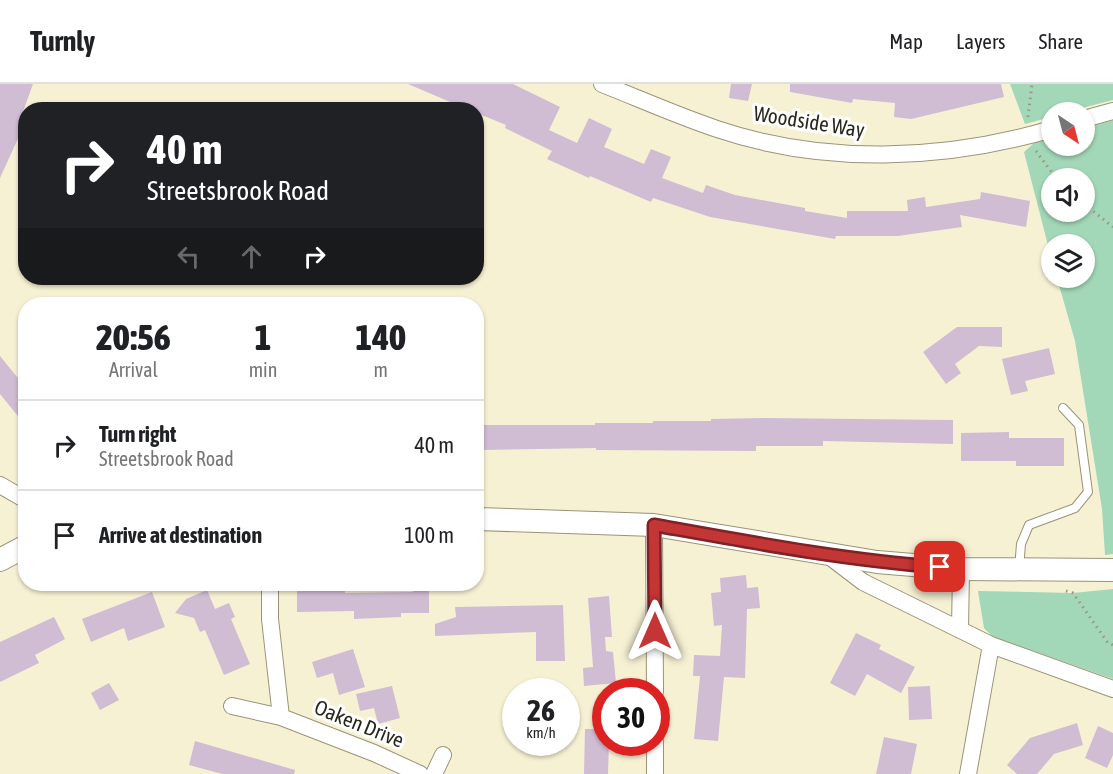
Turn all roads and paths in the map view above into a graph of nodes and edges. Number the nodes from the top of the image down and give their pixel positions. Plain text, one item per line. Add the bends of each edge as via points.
1 (602, 84) edge
2 (1032, 84) edge
3 (1113, 111) edge
4 (1095, 116) edge
5 (1041, 132) edge
6 (1026, 136) junction
7 (1049, 168) edge
8 (1095, 213) edge
9 (1113, 228) edge
10 (1063, 408) dead end
11 (0, 485) edge
12 (18, 495) edge
13 (484, 519) edge
14 (654, 525) junction
15 (18, 550) edge
16 (829, 556) junction
17 (0, 560) edge
18 (961, 569) junction
19 (1019, 569) junction
20 (1113, 570) edge
21 (1062, 590) dead end
22 (270, 591) edge
23 (960, 630) junction
24 (991, 645) junction
25 (1113, 645) edge
26 (655, 678) edge
27 (1113, 689) edge
28 (232, 706) dead end
29 (281, 717) junction
30 (443, 755) dead end
31 (656, 756) edge
32 (420, 774) edge
33 (434, 774) edge
34 (655, 774) edge
35 (968, 774) edge

1 - 6 street, Woodside Way via 718,129 783,146 838,153 916,153
2 - 6 path
3 - 4 street
5 - 6 street, Woodside Way
6 - 7 path
8 - 9 path
10 - 19 lane via 1079,425 1088,492 1075,508 1029,525 1021,544
11 - 12 street
13 - 14 main road
14 - 16 main road
14 - 26 street
15 - 17 main road
16 - 18 main road
16 - 23 street via 863,582
18 - 19 main road
18 - 23 street
19 - 20 main road
21 - 25 path via 1073,593
22 - 29 street, Oaken Drive
23 - 24 street
24 - 27 street
24 - 35 street
28 - 29 street, Oaken Drive
29 - 32 street, Oaken Drive
30 - 33 street
31 - 34 street

